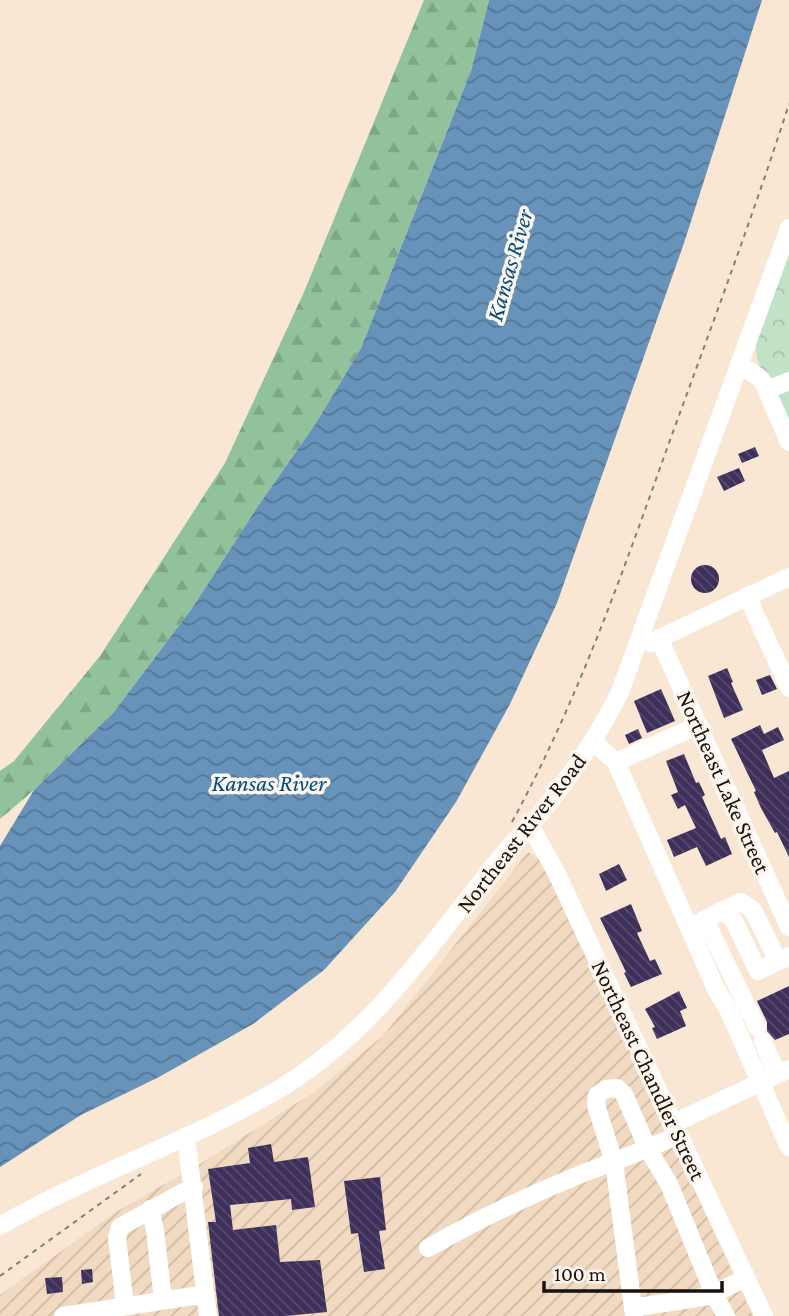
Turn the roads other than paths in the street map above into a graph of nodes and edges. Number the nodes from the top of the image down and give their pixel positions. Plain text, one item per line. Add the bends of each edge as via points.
1 (789, 228) edge
2 (739, 364) junction
3 (789, 381) edge
4 (767, 390) junction
5 (789, 442) edge
6 (789, 577) edge
7 (747, 596) junction
8 (659, 638) junction
9 (637, 648) junction
10 (789, 688) edge
11 (699, 725) junction
12 (592, 741) junction
13 (616, 762) junction
14 (530, 825) junction
15 (698, 924) junction
16 (789, 927) edge
17 (786, 958) edge
18 (783, 1072) edge
19 (759, 1083) junction
20 (676, 1128) junction
21 (186, 1136) junction
22 (789, 1147) edge
23 (648, 1149) junction
24 (614, 1162) junction
25 (194, 1186) junction
26 (150, 1209) junction
27 (0, 1226) edge
28 (428, 1248) dead end
29 (746, 1278) junction
30 (206, 1294) junction
31 (713, 1294) junction
32 (163, 1300) junction
33 (125, 1306) junction
34 (634, 1312) edge
35 (63, 1316) edge
36 (208, 1316) edge
37 (726, 1316) edge
38 (764, 1316) edge

1 - 2 street, Northeast River Road
2 - 4 street via 760,378
2 - 9 street, Northeast River Road
3 - 4 street
4 - 5 street
6 - 7 street
7 - 8 street
7 - 10 street
8 - 9 street
8 - 11 street, Northeast Lake Street
9 - 12 street, Northeast River Road via 620,692
11 - 13 street
11 - 16 street, Northeast Lake Street
12 - 13 street
12 - 14 street, Northeast River Road
13 - 15 street
14 - 20 street, Northeast Chandler Street
14 - 21 street, Northeast River Road via 409,975 354,1033 282,1087
15 - 17 street via 741,902 752,910 776,957
15 - 18 street
15 - 19 street
18 - 19 street
19 - 20 street
19 - 22 street
20 - 23 street
20 - 29 street, Northeast Chandler Street
21 - 25 street
21 - 27 street, Northeast River Road
23 - 24 street
23 - 24 street via 624,1094 617,1088 606,1089 597,1095 596,1105
23 - 31 street via 669,1184
24 - 28 street via 496,1211
24 - 34 street
25 - 26 street
25 - 30 street
26 - 32 street
26 - 33 street via 117,1232
29 - 31 street
29 - 38 street, Northeast Chandler Street
30 - 32 street
30 - 36 street
31 - 34 street
31 - 37 street
32 - 33 street
33 - 35 street

